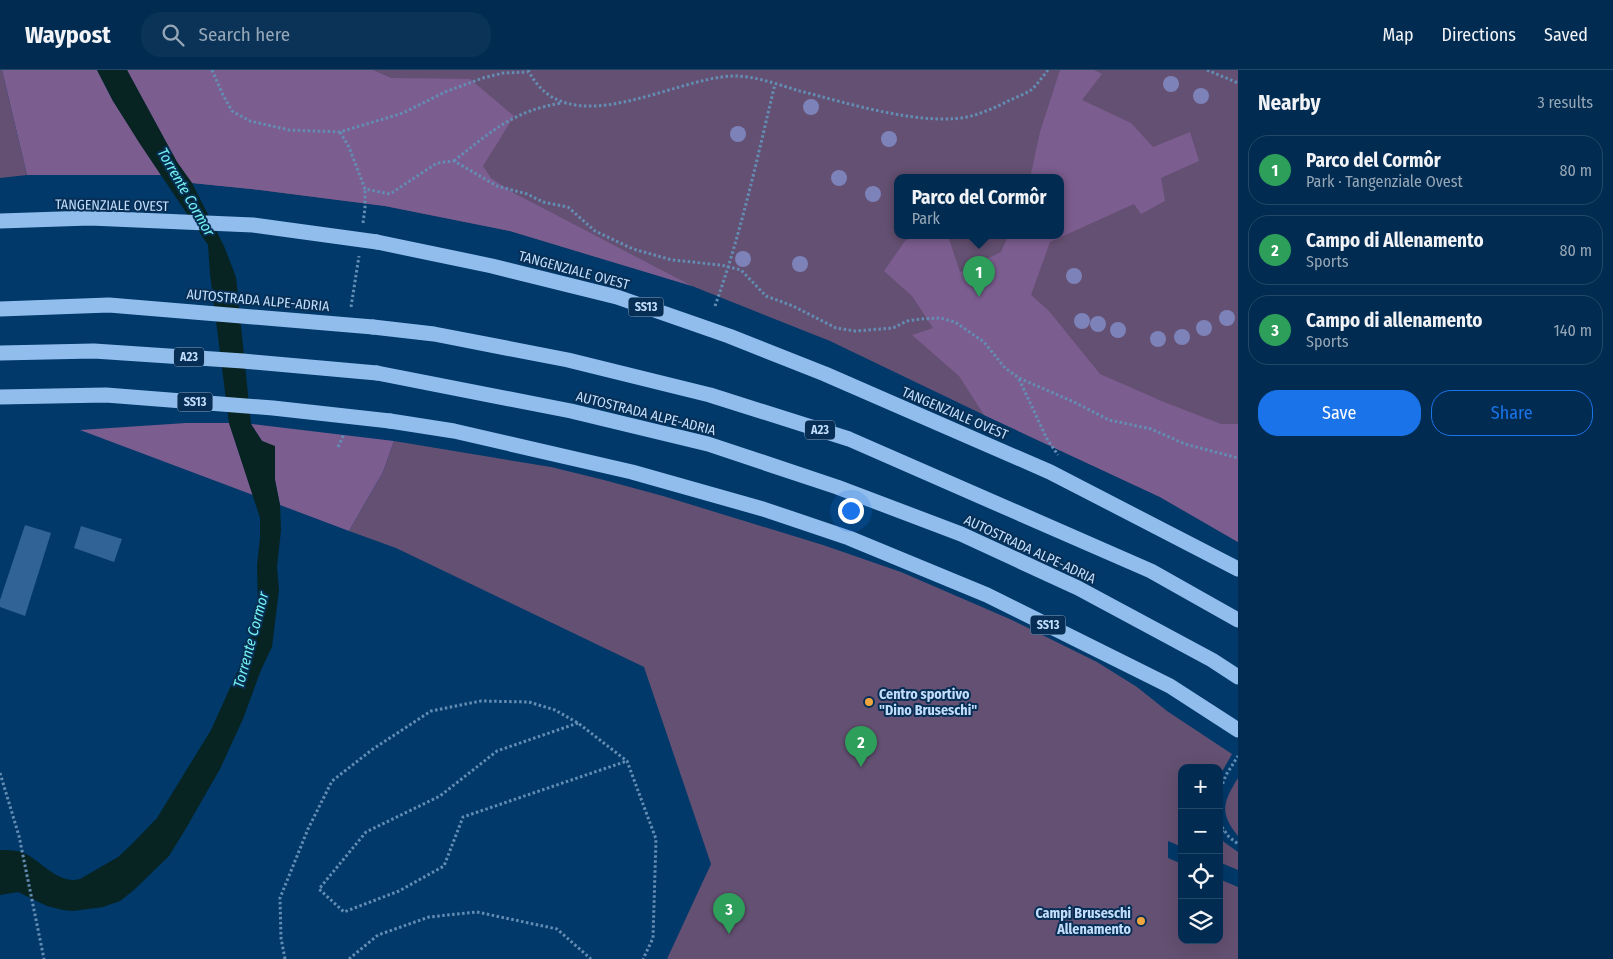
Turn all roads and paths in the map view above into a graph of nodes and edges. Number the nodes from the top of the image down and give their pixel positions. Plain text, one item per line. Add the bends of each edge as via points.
1 (212, 70) edge
2 (1048, 70) edge
3 (1207, 70) edge
4 (528, 71) edge
5 (1238, 83) edge
6 (775, 84) junction
7 (563, 102) junction
8 (340, 132) junction
9 (454, 160) junction
10 (0, 221) edge
11 (729, 266) junction
12 (715, 306) dead end
13 (0, 309) edge
14 (0, 353) edge
15 (1019, 378) junction
16 (0, 398) edge
17 (1059, 456) dead end
18 (1238, 458) edge
19 (1238, 569) edge
20 (1238, 620) edge
21 (1238, 677) edge
22 (578, 723) junction
23 (1238, 730) edge
24 (1238, 756) edge
25 (627, 761) junction
26 (0, 773) edge
27 (1223, 783) edge
28 (1223, 830) edge
29 (1238, 844) edge
30 (44, 959) edge
31 (285, 959) edge
32 (349, 959) edge
33 (591, 959) edge
34 (643, 959) edge

1 - 8 path via 232,111 250,121 289,130
2 - 6 path via 1031,90 1003,104 974,115 949,118 914,118
3 - 5 path
4 - 7 path via 537,86
4 - 8 path via 483,78 403,113
6 - 7 path via 735,76 712,78 608,106
6 - 11 path
7 - 9 path via 536,108 495,128
8 - 9 path via 365,189 390,194 437,164
9 - 11 path via 497,186 568,207 595,231 633,249 672,260
10 - 19 highway, TANGENZIALE OVEST / SS13, bridge via 90,218 253,226 377,242 617,297 730,336 1050,472
11 - 12 path
11 - 15 path via 741,270 766,296 836,328 855,331 892,328 907,321 940,318 955,322 984,342 1005,368
13 - 20 highway, AUTOSTRADA ALPE-ADRIA / A23, bridge via 109,304 434,334 568,360 710,395 849,439 1151,571
14 - 21 highway, AUTOSTRADA ALPE-ADRIA / A23, bridge via 94,351 243,360 377,373 571,411 708,444 961,534 1069,584
15 - 17 path via 1047,439
15 - 18 path via 1109,420 1151,429 1185,444
16 - 23 highway, SS13, bridge via 106,395 390,421 454,431 632,472 763,509 849,538 996,600 1170,686
22 - 25 path
22 - 25 path via 497,751 440,796 366,832 319,890 344,912 400,891 444,866 463,817
22 - 31 path via 555,710 529,702 481,701 431,711 332,780 280,898
24 - 27 path
25 - 34 path via 656,839 653,938
26 - 30 path via 19,836
28 - 29 path
32 - 33 path via 378,935 429,917 477,912 557,929

